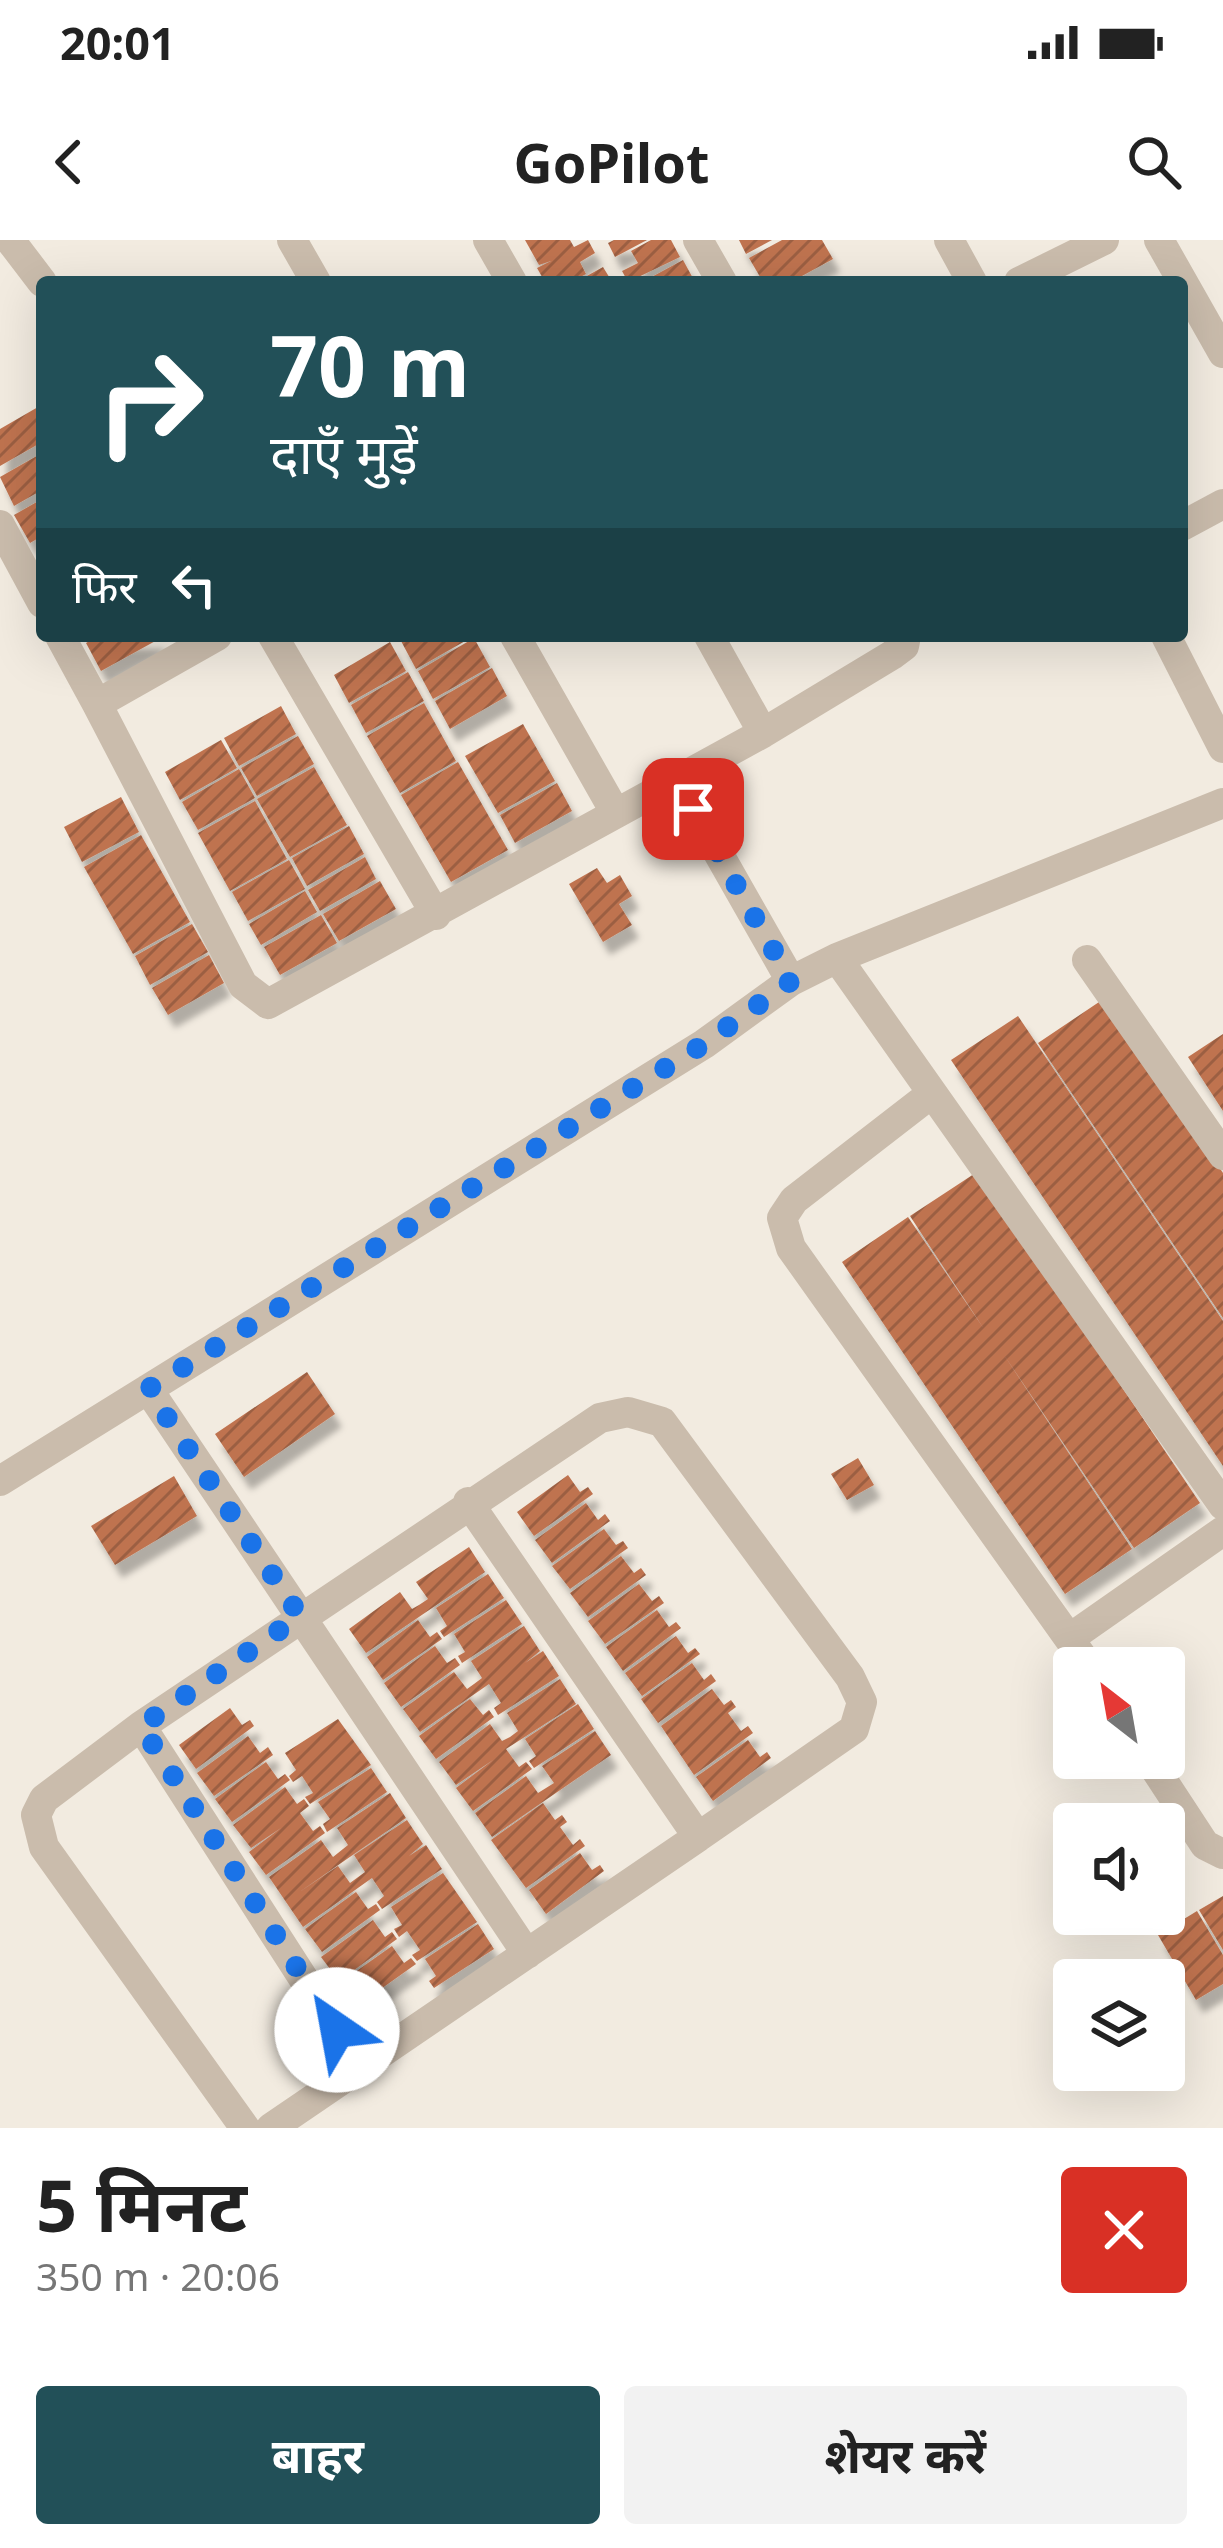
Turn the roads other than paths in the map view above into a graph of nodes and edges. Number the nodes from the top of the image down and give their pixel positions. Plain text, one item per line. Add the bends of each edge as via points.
1 (10, 240) edge
2 (292, 240) edge
3 (488, 240) edge
4 (698, 240) edge
5 (949, 240) edge
6 (1104, 240) edge
7 (1159, 240) edge
8 (0, 248) edge
9 (37, 276) edge
10 (313, 276) edge
11 (509, 276) edge
12 (719, 276) edge
13 (969, 276) edge
14 (1031, 276) edge
15 (1179, 276) edge
16 (1188, 291) edge
17 (1223, 353) edge
18 (1223, 504) edge
19 (1188, 523) edge
20 (0, 525) edge
21 (36, 592) edge
22 (63, 642) edge
23 (206, 642) edge
24 (276, 642) edge
25 (518, 642) edge
26 (712, 642) edge
27 (905, 642) edge
28 (1169, 642) edge
29 (97, 704) junction
30 (763, 733) junction
31 (1220, 735) edge
32 (675, 778) junction
33 (1223, 803) edge
34 (615, 812) junction
35 (436, 915) junction
36 (837, 958) junction
37 (1087, 960) dead end
38 (791, 981) junction
39 (931, 1094) junction
40 (1223, 1155) edge
41 (148, 1389) junction
42 (0, 1480) edge
43 (467, 1502) junction
44 (1223, 1505) edge
45 (1223, 1531) edge
46 (300, 1616) junction
47 (1070, 1638) junction
48 (1076, 1647) edge
49 (141, 1726) junction
50 (1162, 1779) edge
51 (698, 1837) junction
52 (1223, 1854) edge
53 (527, 1954) junction
54 (361, 2068) junction
55 (245, 2128) edge
56 (271, 2128) edge

1 - 8 street
1 - 9 street
2 - 10 street
3 - 11 street
4 - 12 street
5 - 13 street
6 - 14 street
7 - 15 street
16 - 17 street
18 - 19 street
20 - 21 street
22 - 29 street
23 - 29 street
24 - 35 street
25 - 34 street
26 - 30 street
27 - 30 street
28 - 31 street
29 - 35 street via 255,997 268,1004
30 - 32 street
32 - 34 street
32 - 38 street
33 - 36 street
34 - 35 street
36 - 38 street
36 - 39 street
37 - 40 street
38 - 41 street via 704,1044
39 - 44 street
39 - 47 street via 794,1200 782,1218 791,1248
41 - 42 street
41 - 46 street
43 - 46 street
43 - 51 street
43 - 51 street via 600,1418 628,1412 662,1421 850,1677 862,1702 854,1729
45 - 47 street
46 - 49 street
46 - 53 street
47 - 48 street
49 - 54 street
49 - 55 street via 44,1799 36,1815 44,1847
50 - 52 street via 1205,1845
51 - 53 street
53 - 54 street
54 - 56 street

